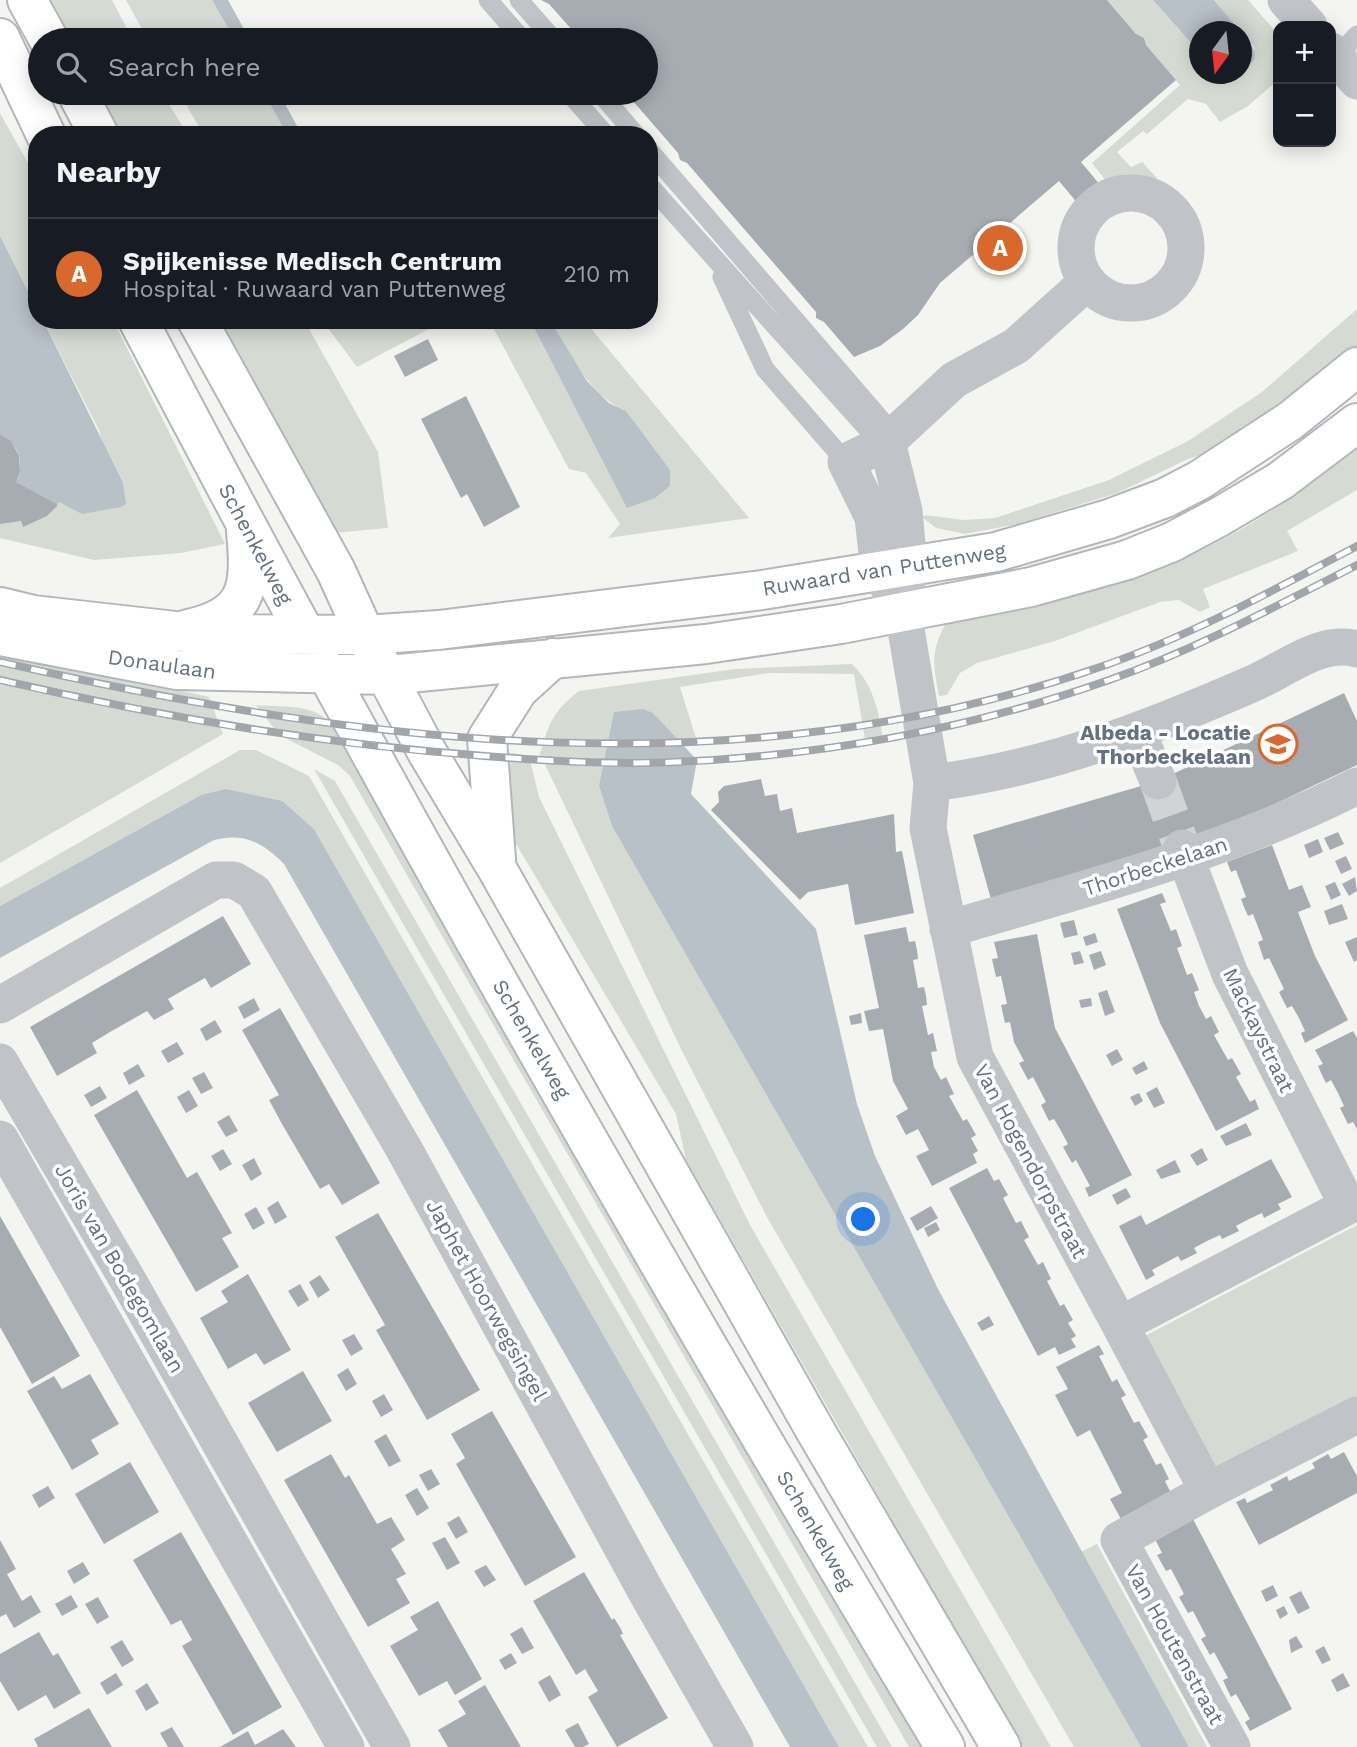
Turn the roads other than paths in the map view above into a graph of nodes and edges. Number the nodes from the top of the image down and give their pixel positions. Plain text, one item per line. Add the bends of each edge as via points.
1 (27, 0) edge
2 (488, 0) edge
3 (519, 0) edge
4 (1286, 0) edge
5 (1305, 21) edge
6 (42, 28) edge
7 (512, 28) edge
8 (544, 28) edge
9 (0, 38) edge
10 (28, 97) edge
11 (32, 105) edge
12 (83, 105) edge
13 (580, 105) edge
14 (610, 105) edge
15 (42, 126) edge
16 (94, 126) edge
17 (598, 126) edge
18 (628, 126) edge
19 (658, 160) edge
20 (658, 195) edge
21 (714, 260) junction
22 (1087, 282) dead end
23 (143, 329) edge
24 (202, 329) edge
25 (1357, 367) edge
26 (1357, 423) edge
27 (887, 442) junction
28 (846, 462) junction
29 (246, 526) junction
30 (894, 568) junction
31 (0, 607) edge
32 (903, 612) junction
33 (176, 631) junction
34 (304, 632) junction
35 (365, 635) junction
36 (0, 636) edge
37 (1350, 647) edge
38 (553, 658) junction
39 (326, 674) junction
40 (389, 676) junction
41 (1138, 733) junction
42 (1158, 781) tunnel mouth
43 (932, 783) junction
44 (1357, 786) edge
45 (1184, 853) junction
46 (496, 867) junction
47 (948, 929) junction
48 (0, 1005) edge
49 (0, 1062) edge
50 (0, 1139) edge
51 (1120, 1325) junction
52 (1357, 1415) edge
53 (238, 1474) junction
54 (1208, 1491) junction
55 (203, 1495) junction
56 (346, 1747) edge
57 (392, 1747) edge
58 (735, 1747) edge
59 (945, 1747) edge
60 (1001, 1747) edge
61 (1232, 1747) edge

1 - 6 main road
2 - 7 lane
3 - 8 lane
4 - 5 street
9 - 10 main road
11 - 15 main road
12 - 16 main road
13 - 17 lane
14 - 18 lane
19 - 27 lane via 883,422
20 - 21 lane
21 - 27 lane via 872,434
21 - 28 lane via 765,369
22 - 27 street via 1016,346 954,380
23 - 29 main road, Schenkelweg
24 - 35 main road via 336,572
25 - 30 main road, Ruwaard van Puttenweg via 1290,421 1165,498 1008,549
26 - 32 main road, Ruwaard van Puttenweg via 1280,481 1172,542 1081,574
27 - 28 street
27 - 30 street via 904,510
28 - 30 street
29 - 33 main road, Donaulaan via 245,596 216,620
29 - 34 main road, Schenkelweg
30 - 32 street
30 - 35 main road, Ruwaard van Puttenweg via 762,590
31 - 33 main road, Donaulaan
32 - 38 main road, Ruwaard van Puttenweg via 706,644
32 - 43 street, Van Hogendorpstraat
33 - 34 main road, Donaulaan
34 - 35 main road, Ruwaard van Puttenweg
34 - 39 main road, Schenkelweg
35 - 40 main road
36 - 39 main road, Donaulaan via 177,670
37 - 41 street via 1325,648
38 - 40 main road, Ruwaard van Puttenweg
38 - 46 main road via 518,690 487,739
39 - 40 main road, Donaulaan
39 - 59 main road, Schenkelweg via 723,1371
40 - 46 main road via 427,752
41 - 42 street
41 - 43 street via 996,775
43 - 47 street, Van Hogendorpstraat via 928,828
44 - 45 street, Thorbeckelaan via 1307,811
45 - 47 street, Thorbeckelaan
45 - 51 street, Mackaystraat via 1235,985 1349,1206
46 - 60 main road
47 - 51 street, Van Hogendorpstraat via 975,1057
48 - 58 street, Japhet Hoorwegsingel via 216,880 234,880 254,892 404,1149
49 - 53 street, Joris van Bodegomlaan
50 - 55 street, Joris van Bodegomlaan
51 - 54 street, Van Hogendorpstraat
52 - 54 street
53 - 55 street
53 - 57 street, Joris van Bodegomlaan
54 - 61 street, Van Houtenstraat via 1119,1540
55 - 56 street, Joris van Bodegomlaan

